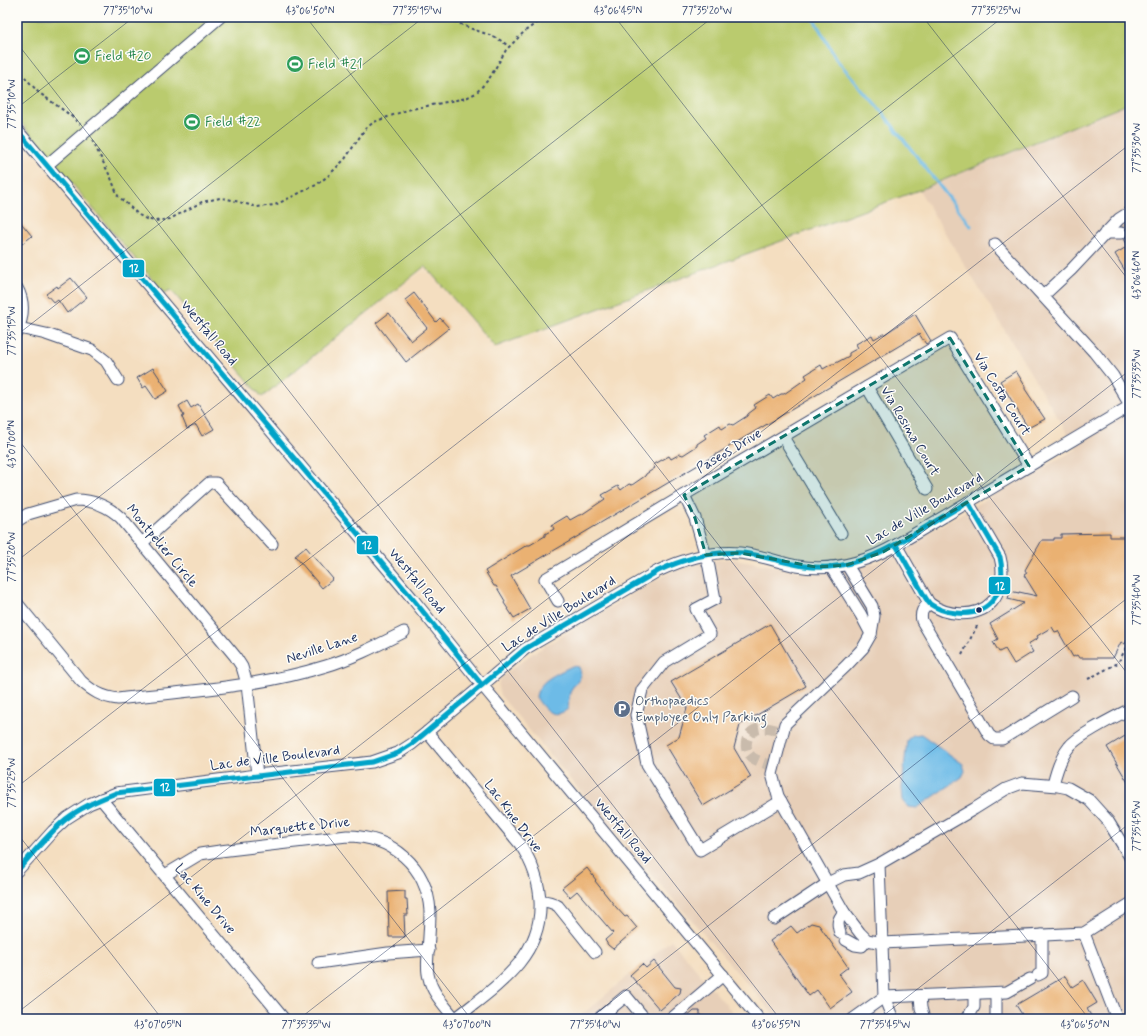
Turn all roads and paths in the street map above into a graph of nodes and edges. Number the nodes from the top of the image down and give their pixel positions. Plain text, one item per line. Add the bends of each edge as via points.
1 (220, 17) edge
2 (450, 17) edge
3 (545, 17) edge
4 (509, 47) junction
5 (17, 68) edge
6 (82, 127) dead end
7 (17, 130) edge
8 (90, 136) dead end
9 (47, 165) junction
10 (1130, 212) edge
11 (1105, 233) junction
12 (1121, 233) tunnel mouth
13 (995, 244) dead end
14 (17, 288) edge
15 (1043, 296) junction
16 (18, 330) edge
17 (950, 338) joint
18 (118, 380) dead end
19 (867, 387) junction
20 (1130, 405) edge
21 (783, 437) junction
22 (1029, 466) junction
23 (927, 489) dead end
24 (684, 495) junction
25 (968, 502) junction
26 (17, 521) edge
27 (841, 533) dead end
28 (142, 543) junction
29 (272, 544) dead end
30 (896, 545) junction
31 (706, 555) junction
32 (846, 565) junction
33 (831, 567) junction
34 (558, 601) dead end
35 (929, 602) junction
36 (17, 603) edge
37 (978, 624) dead end
38 (404, 632) dead end
39 (870, 634) junction
40 (1130, 641) edge
41 (962, 655) dead end
42 (1088, 679) dead end
43 (247, 684) junction
44 (482, 685) junction
45 (1072, 696) dead end
46 (1130, 709) edge
47 (427, 732) junction
48 (257, 775) junction
49 (1053, 785) junction
50 (101, 799) junction
51 (781, 801) junction
52 (1130, 857) edge
53 (879, 864) junction
54 (17, 871) edge
55 (165, 875) junction
56 (828, 883) junction
57 (540, 901) junction
58 (1130, 904) edge
59 (844, 912) junction
60 (774, 919) dead end
61 (1084, 933) junction
62 (1042, 935) junction
63 (868, 940) junction
64 (883, 942) junction
65 (428, 950) junction
66 (595, 952) dead end
67 (318, 963) dead end
68 (723, 975) junction
69 (996, 993) junction
70 (974, 994) junction
71 (920, 996) junction
72 (884, 997) junction
73 (284, 1019) edge
74 (455, 1019) edge
75 (598, 1019) edge
76 (645, 1019) edge
77 (671, 1019) edge
78 (759, 1019) edge
79 (853, 1019) edge
80 (893, 1019) edge
81 (924, 1019) edge
82 (967, 1019) edge
83 (996, 1019) edge
84 (1117, 1019) edge

1 - 9 street
2 - 4 path via 465,27 498,38
3 - 4 path via 525,31
4 - 8 path via 489,79 472,96 408,110 370,124 345,159 328,176 316,185 275,205 258,207 228,199 214,199 202,202 170,219 146,219 118,196
5 - 6 path via 38,92
7 - 9 street, Westfall Road
9 - 44 street, Westfall Road via 402,586
10 - 11 street
11 - 12 street
11 - 15 street via 1072,270
13 - 15 street
14 - 16 street via 23,305
15 - 20 street via 1094,352 1113,376
16 - 18 street via 46,334 92,350 106,361
17 - 19 street, Paseos Drive
17 - 22 street, Via Costa Court
19 - 21 street, Paseos Drive
19 - 23 street, Via Rosina Court
20 - 22 street, Lac de Ville Boulevard
21 - 24 street, Paseos Drive
21 - 27 street
22 - 25 street, Lac de Ville Boulevard
24 - 31 street via 695,518
24 - 34 street, Paseos Drive via 545,579
25 - 30 street, Lac de Ville Boulevard
25 - 35 street via 1000,558 1002,574 999,590 992,602 965,614 950,613 936,608
26 - 28 street, Montpelier Circle via 28,514 67,502 84,500 101,504 114,512
28 - 29 street via 213,482
28 - 43 street, Montpelier Circle via 235,656 242,667
30 - 32 street, Lac de Ville Boulevard via 869,558
30 - 35 street
31 - 33 street, Lac de Ville Boulevard via 740,553 797,566
31 - 44 street, Lac de Ville Boulevard via 675,563 658,571 525,649
31 - 51 street via 715,599 696,609 710,634 664,662 642,690 636,715 646,764 700,850
32 - 33 street, Lac de Ville Boulevard
32 - 39 street via 872,606 874,616
33 - 39 street
35 - 45 street via 922,610 922,621 989,735 994,739 1002,739
36 - 43 street via 81,681 99,695 118,698
37 - 41 path
38 - 43 street, Neville Lane via 324,667
39 - 51 street via 863,648 785,724 772,774
40 - 42 path via 1118,663
43 - 48 street, Montpelier Circle
44 - 47 street, Lac de Ville Boulevard
44 - 68 street, Westfall Road
46 - 49 street via 1069,747
47 - 48 street, Lac de Ville Boulevard via 398,753 372,762
47 - 57 street, Lac Kine Drive via 515,838 536,876
48 - 50 street, Lac de Ville Boulevard via 130,791
49 - 52 street via 1068,788 1089,800 1108,821
49 - 53 street via 1022,783 1006,789
50 - 54 street, Lac de Ville Boulevard via 67,818
50 - 55 street, Lac Kine Drive
51 - 56 street
53 - 56 street
53 - 64 street
55 - 65 street, Marquette Drive via 200,854 347,836 373,839 389,845 404,856 424,881 430,912
55 - 73 street, Lac Kine Drive
56 - 59 street
56 - 60 street
57 - 66 street via 548,901 558,906
57 - 74 street, Lac Kine Drive via 540,916 534,938 520,962
58 - 61 street
59 - 63 street
59 - 63 street via 838,919 843,937 855,945 862,946
61 - 62 street
61 - 84 street
62 - 64 street
62 - 69 street via 1042,973 1007,992
63 - 64 street
64 - 72 street
65 - 67 street
65 - 74 street, Marquette Drive via 429,979 437,995
68 - 77 street
68 - 78 street, Westfall Road
69 - 70 street
69 - 83 street
70 - 71 street
70 - 82 street via 974,1007
71 - 72 street
71 - 81 street
72 - 79 street
72 - 80 street
75 - 76 street via 626,996

